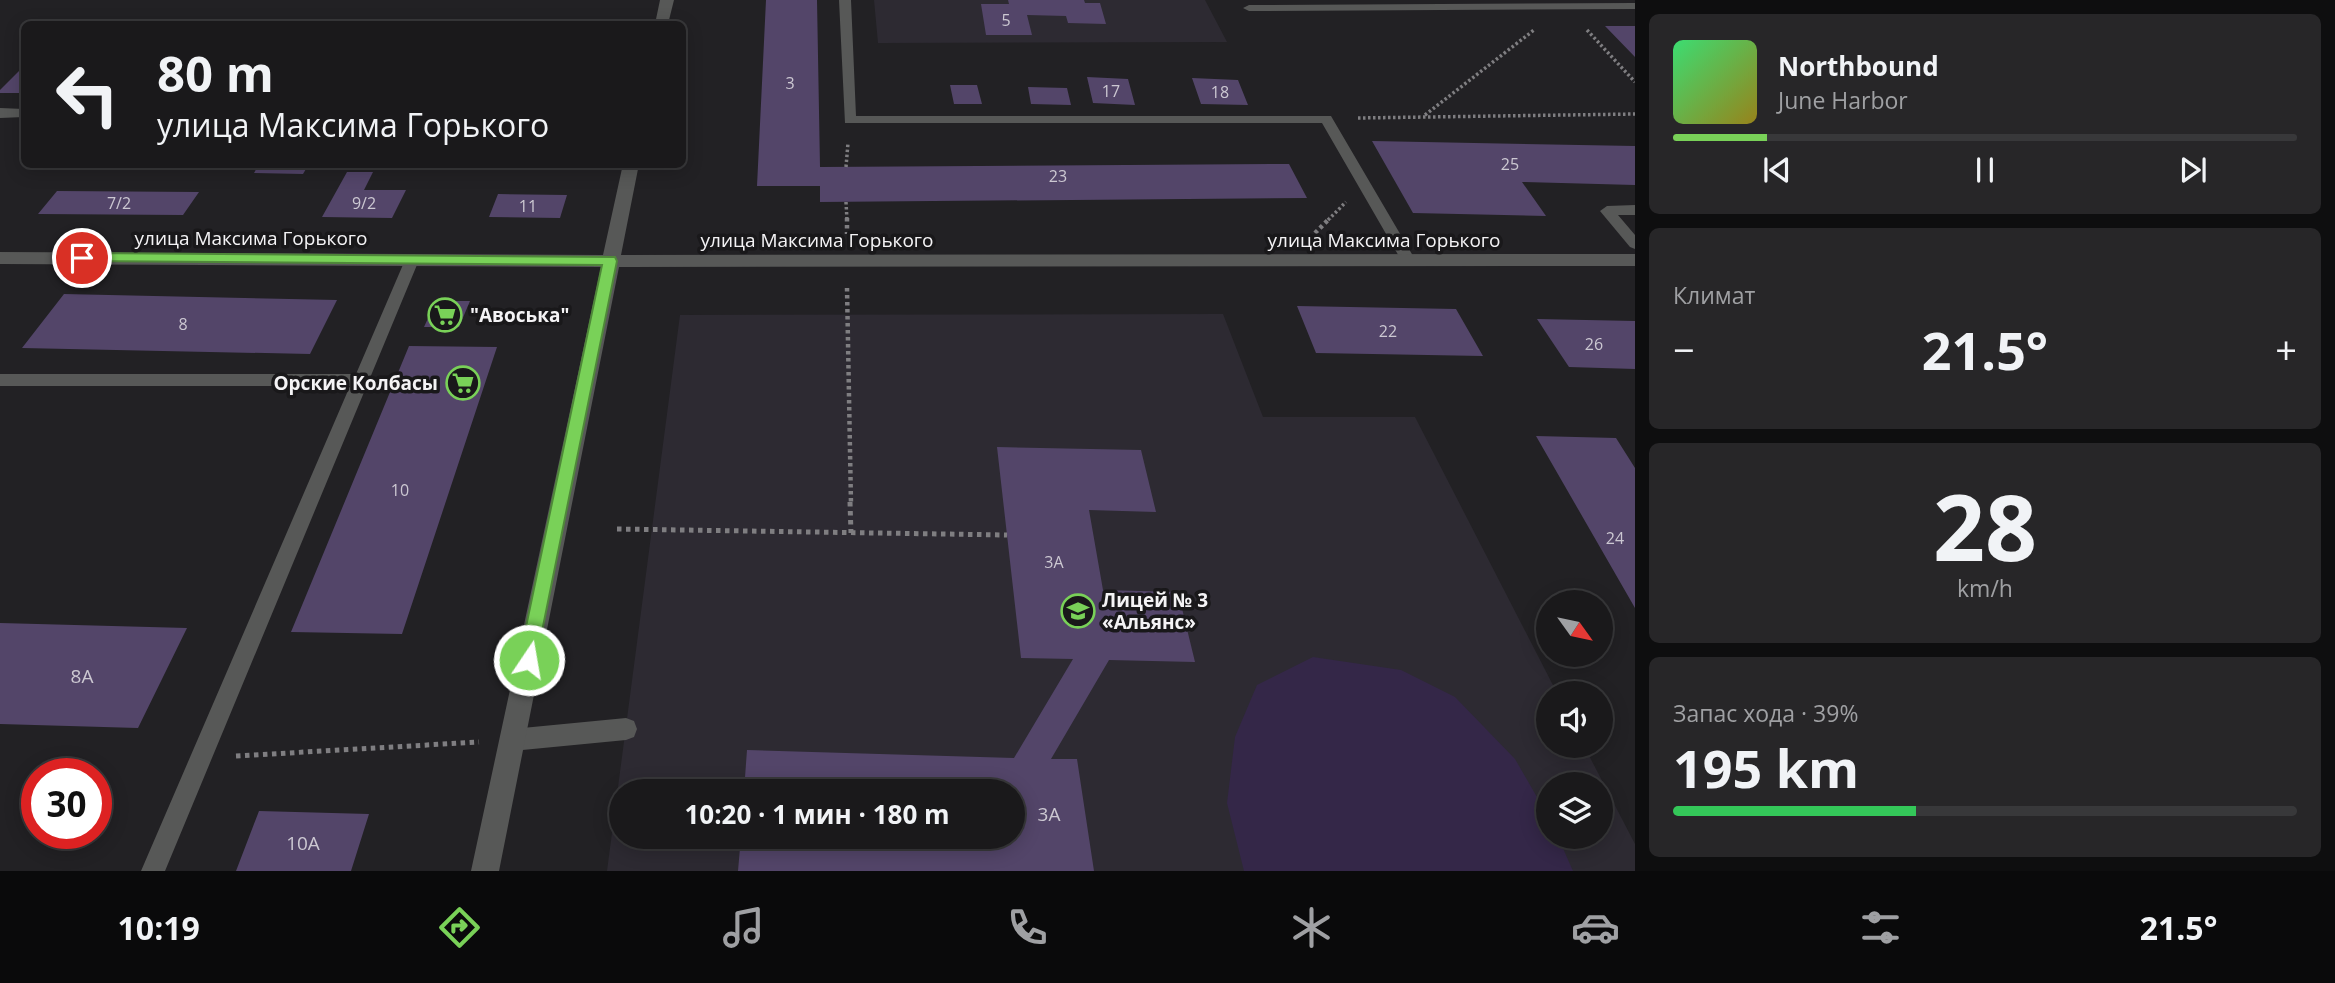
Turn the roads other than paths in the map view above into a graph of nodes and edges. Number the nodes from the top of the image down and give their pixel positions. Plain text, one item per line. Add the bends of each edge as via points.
1 (667, 0) edge
2 (845, 0) edge
3 (1635, 6) edge
4 (1249, 8) dead end
5 (663, 21) edge
6 (0, 113) edge
7 (21, 113) edge
8 (630, 168) edge
9 (1635, 210) edge
10 (1635, 244) edge
11 (0, 258) edge
12 (412, 260) junction
13 (1635, 260) edge
14 (610, 261) junction
15 (1409, 261) junction
16 (0, 380) edge
17 (361, 380) junction
18 (625, 729) dead end
19 (512, 740) junction
20 (153, 871) edge
21 (485, 871) edge

1 - 5 street
2 - 15 lane via 849,120 1326,119
3 - 4 lane
6 - 7 street
8 - 14 street
9 - 10 lane via 1607,211
11 - 12 street, улица Максима Горького
12 - 14 street, улица Максима Горького
12 - 17 lane
13 - 15 street, улица Максима Горького
14 - 15 street, улица Максима Горького
14 - 19 street
16 - 17 lane
17 - 20 lane
18 - 19 lane
19 - 21 street

